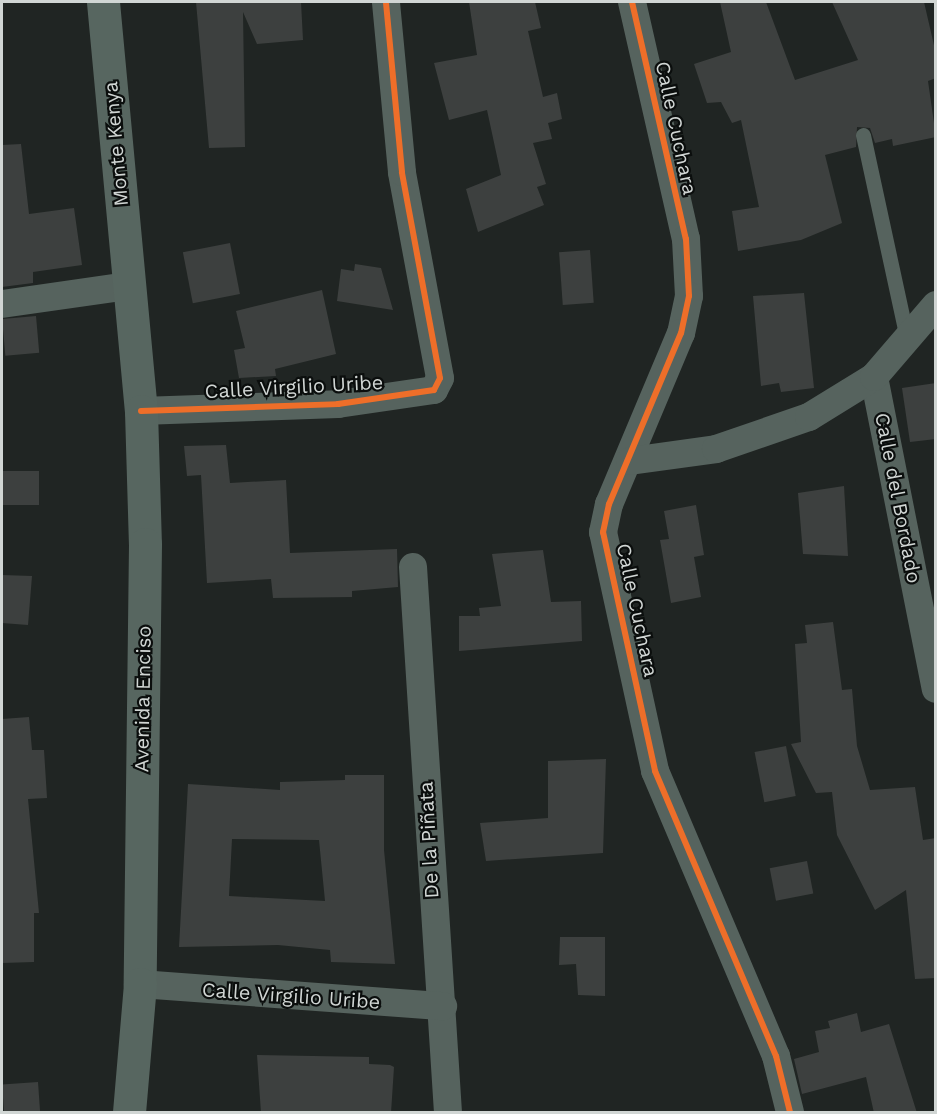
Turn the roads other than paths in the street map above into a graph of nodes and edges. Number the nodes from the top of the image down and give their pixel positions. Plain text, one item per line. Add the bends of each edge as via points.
1 (103, 2) edge
2 (386, 2) edge
3 (632, 2) edge
4 (863, 135) dead end
5 (129, 286) junction
6 (2, 304) edge
7 (936, 305) edge
8 (907, 339) junction
9 (874, 377) junction
10 (141, 411) junction
11 (630, 461) junction
12 (413, 567) dead end
13 (936, 689) edge
14 (140, 984) junction
15 (442, 1006) junction
16 (129, 1113) edge
17 (448, 1113) edge
18 (790, 1113) edge

1 - 5 main road, Monte Kenya
2 - 10 street, Calle Virgilio Uribe via 402,172 440,378 434,390 421,395
3 - 11 street, Calle Cuchara via 686,239 689,296 681,333
4 - 8 lane
5 - 6 street
5 - 10 main road, Avenida Enciso
7 - 8 street
8 - 9 street
9 - 11 street via 809,417 716,449
9 - 13 street, Calle del Bordado
10 - 14 main road, Avenida Enciso via 145,544
11 - 18 street, Calle Cuchara via 609,504 603,532 655,771 777,1056
12 - 15 street, De la Piñata
14 - 15 street, Calle Virgilio Uribe
14 - 16 main road, Avenida Enciso
15 - 17 street, De la Piñata

